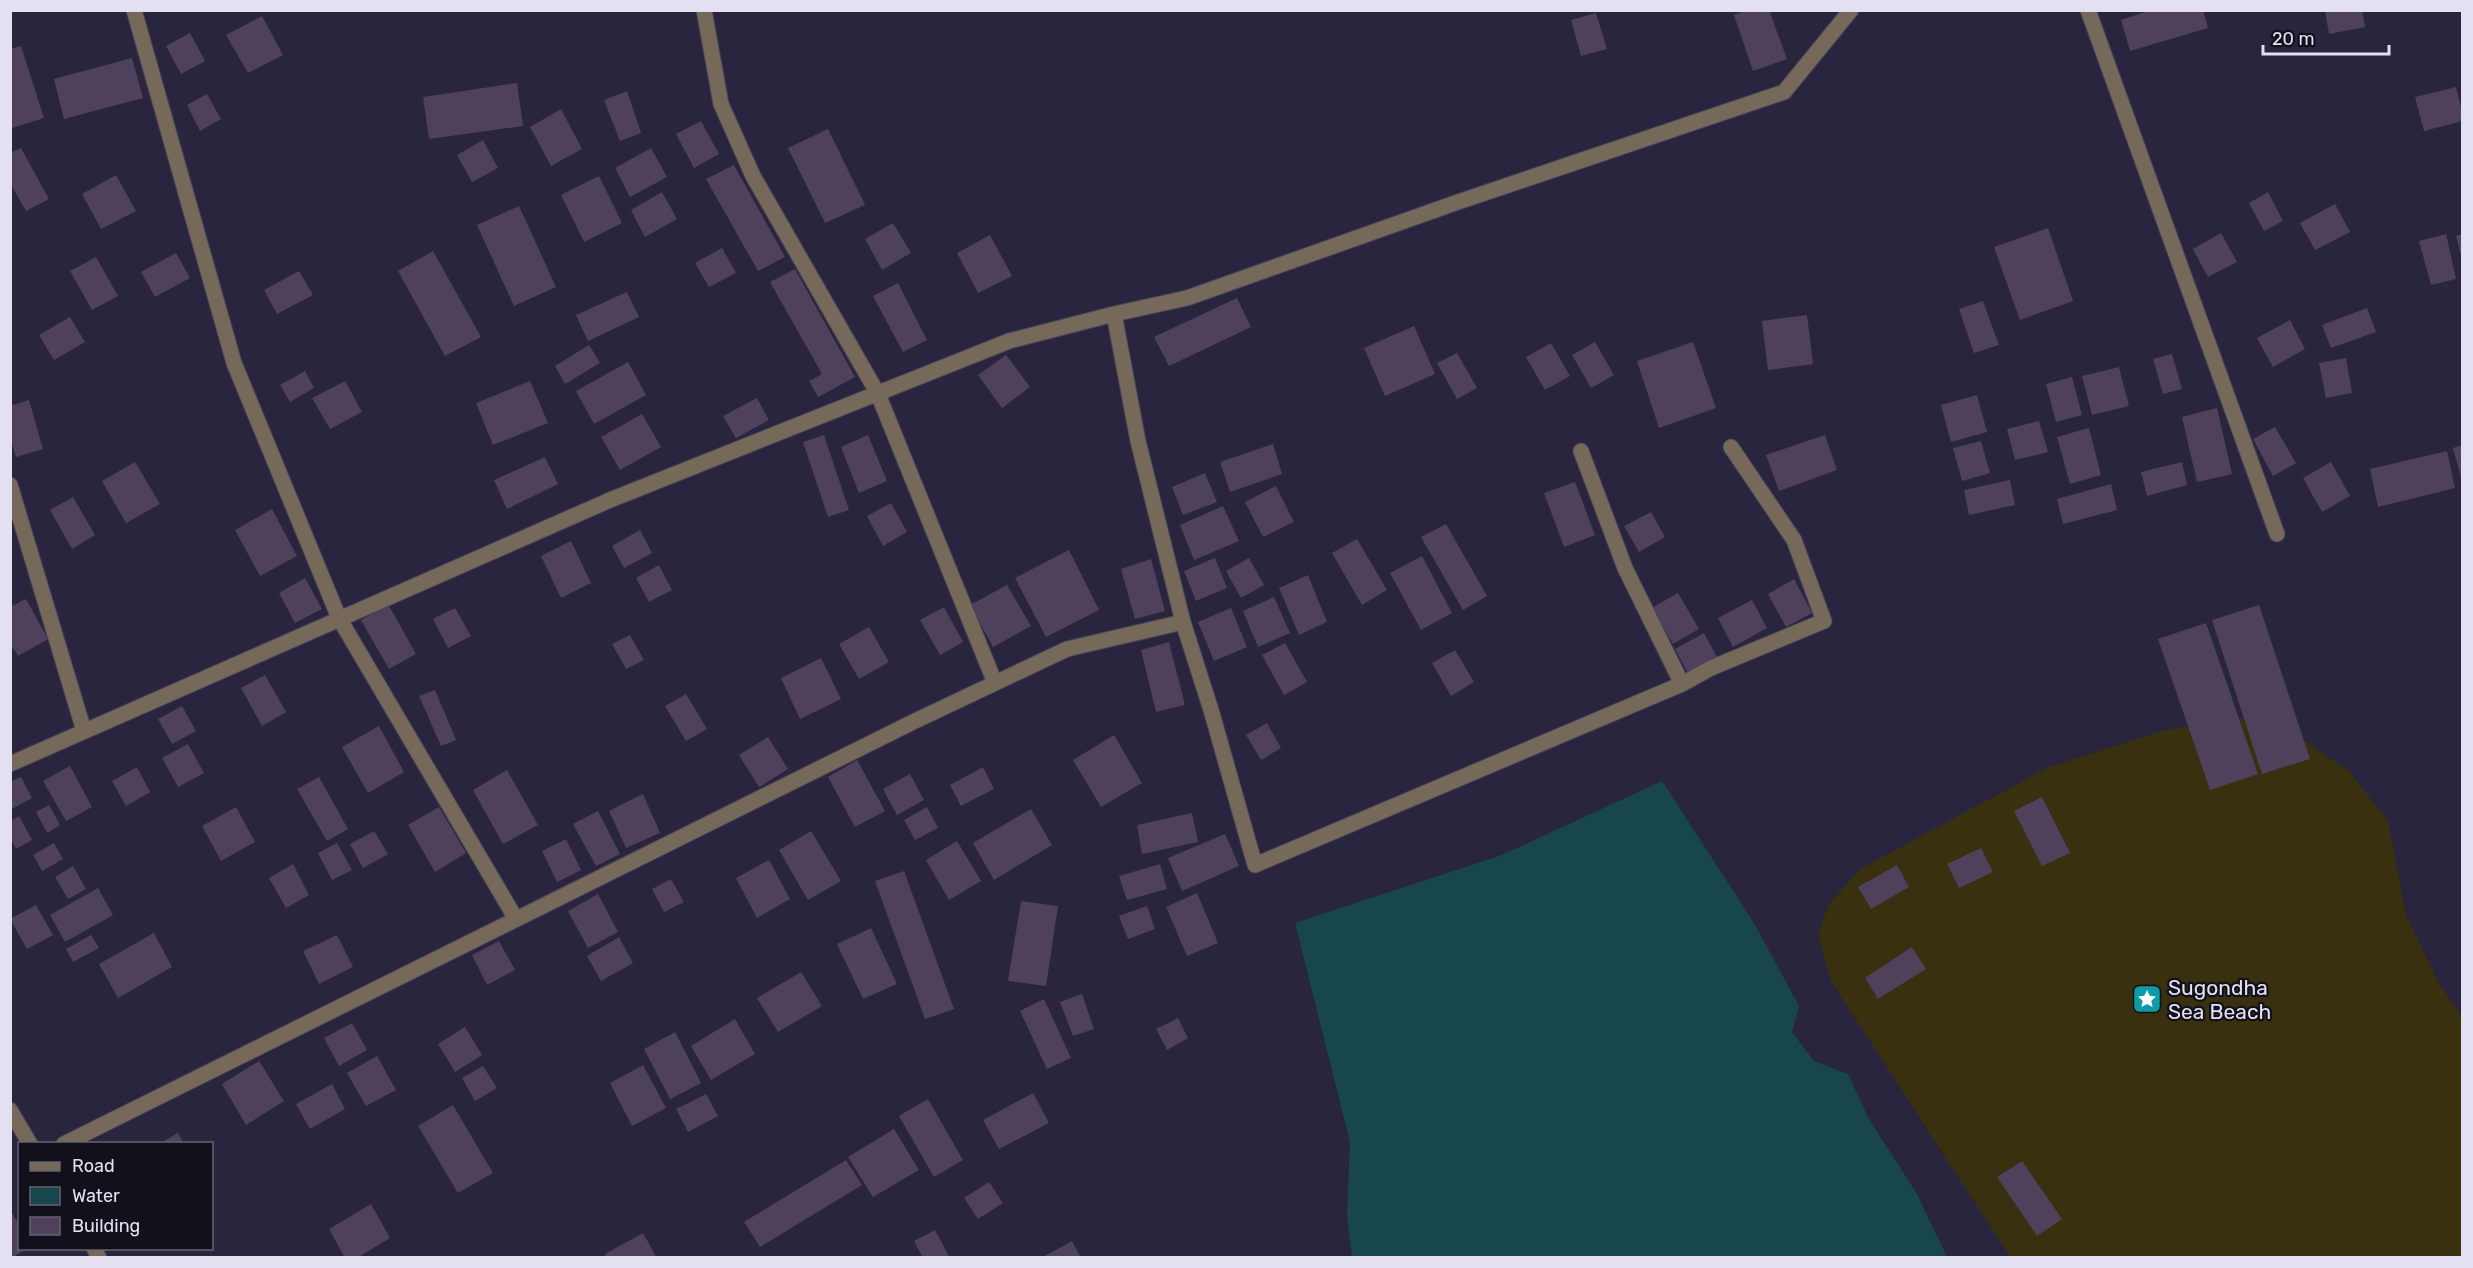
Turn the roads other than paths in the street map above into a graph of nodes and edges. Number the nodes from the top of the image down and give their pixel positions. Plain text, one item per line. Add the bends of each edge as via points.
1 (134, 10) edge
2 (704, 10) edge
3 (1851, 10) edge
4 (2088, 10) edge
5 (1114, 314) junction
6 (878, 394) junction
7 (1731, 447) dead end
8 (1581, 451) dead end
9 (10, 485) edge
10 (2277, 534) dead end
11 (339, 618) junction
12 (1183, 622) junction
13 (995, 683) junction
14 (1682, 684) junction
15 (84, 731) junction
16 (10, 764) edge
17 (516, 919) junction
18 (10, 1110) edge
19 (29, 1142) edge
20 (66, 1142) edge

1 - 11 street via 234,363
2 - 6 street via 722,104 753,176
3 - 5 street via 1785,92 1458,201 1187,298
4 - 10 street
5 - 6 street via 1009,341
5 - 12 street via 1138,441
6 - 11 street via 610,500
6 - 13 street
7 - 14 street via 1794,540 1824,621
8 - 14 street via 1625,568
9 - 15 street
11 - 15 street
11 - 17 street
12 - 13 street via 1067,649
12 - 14 street via 1255,865
13 - 17 street
15 - 16 street
17 - 20 street
18 - 19 street

